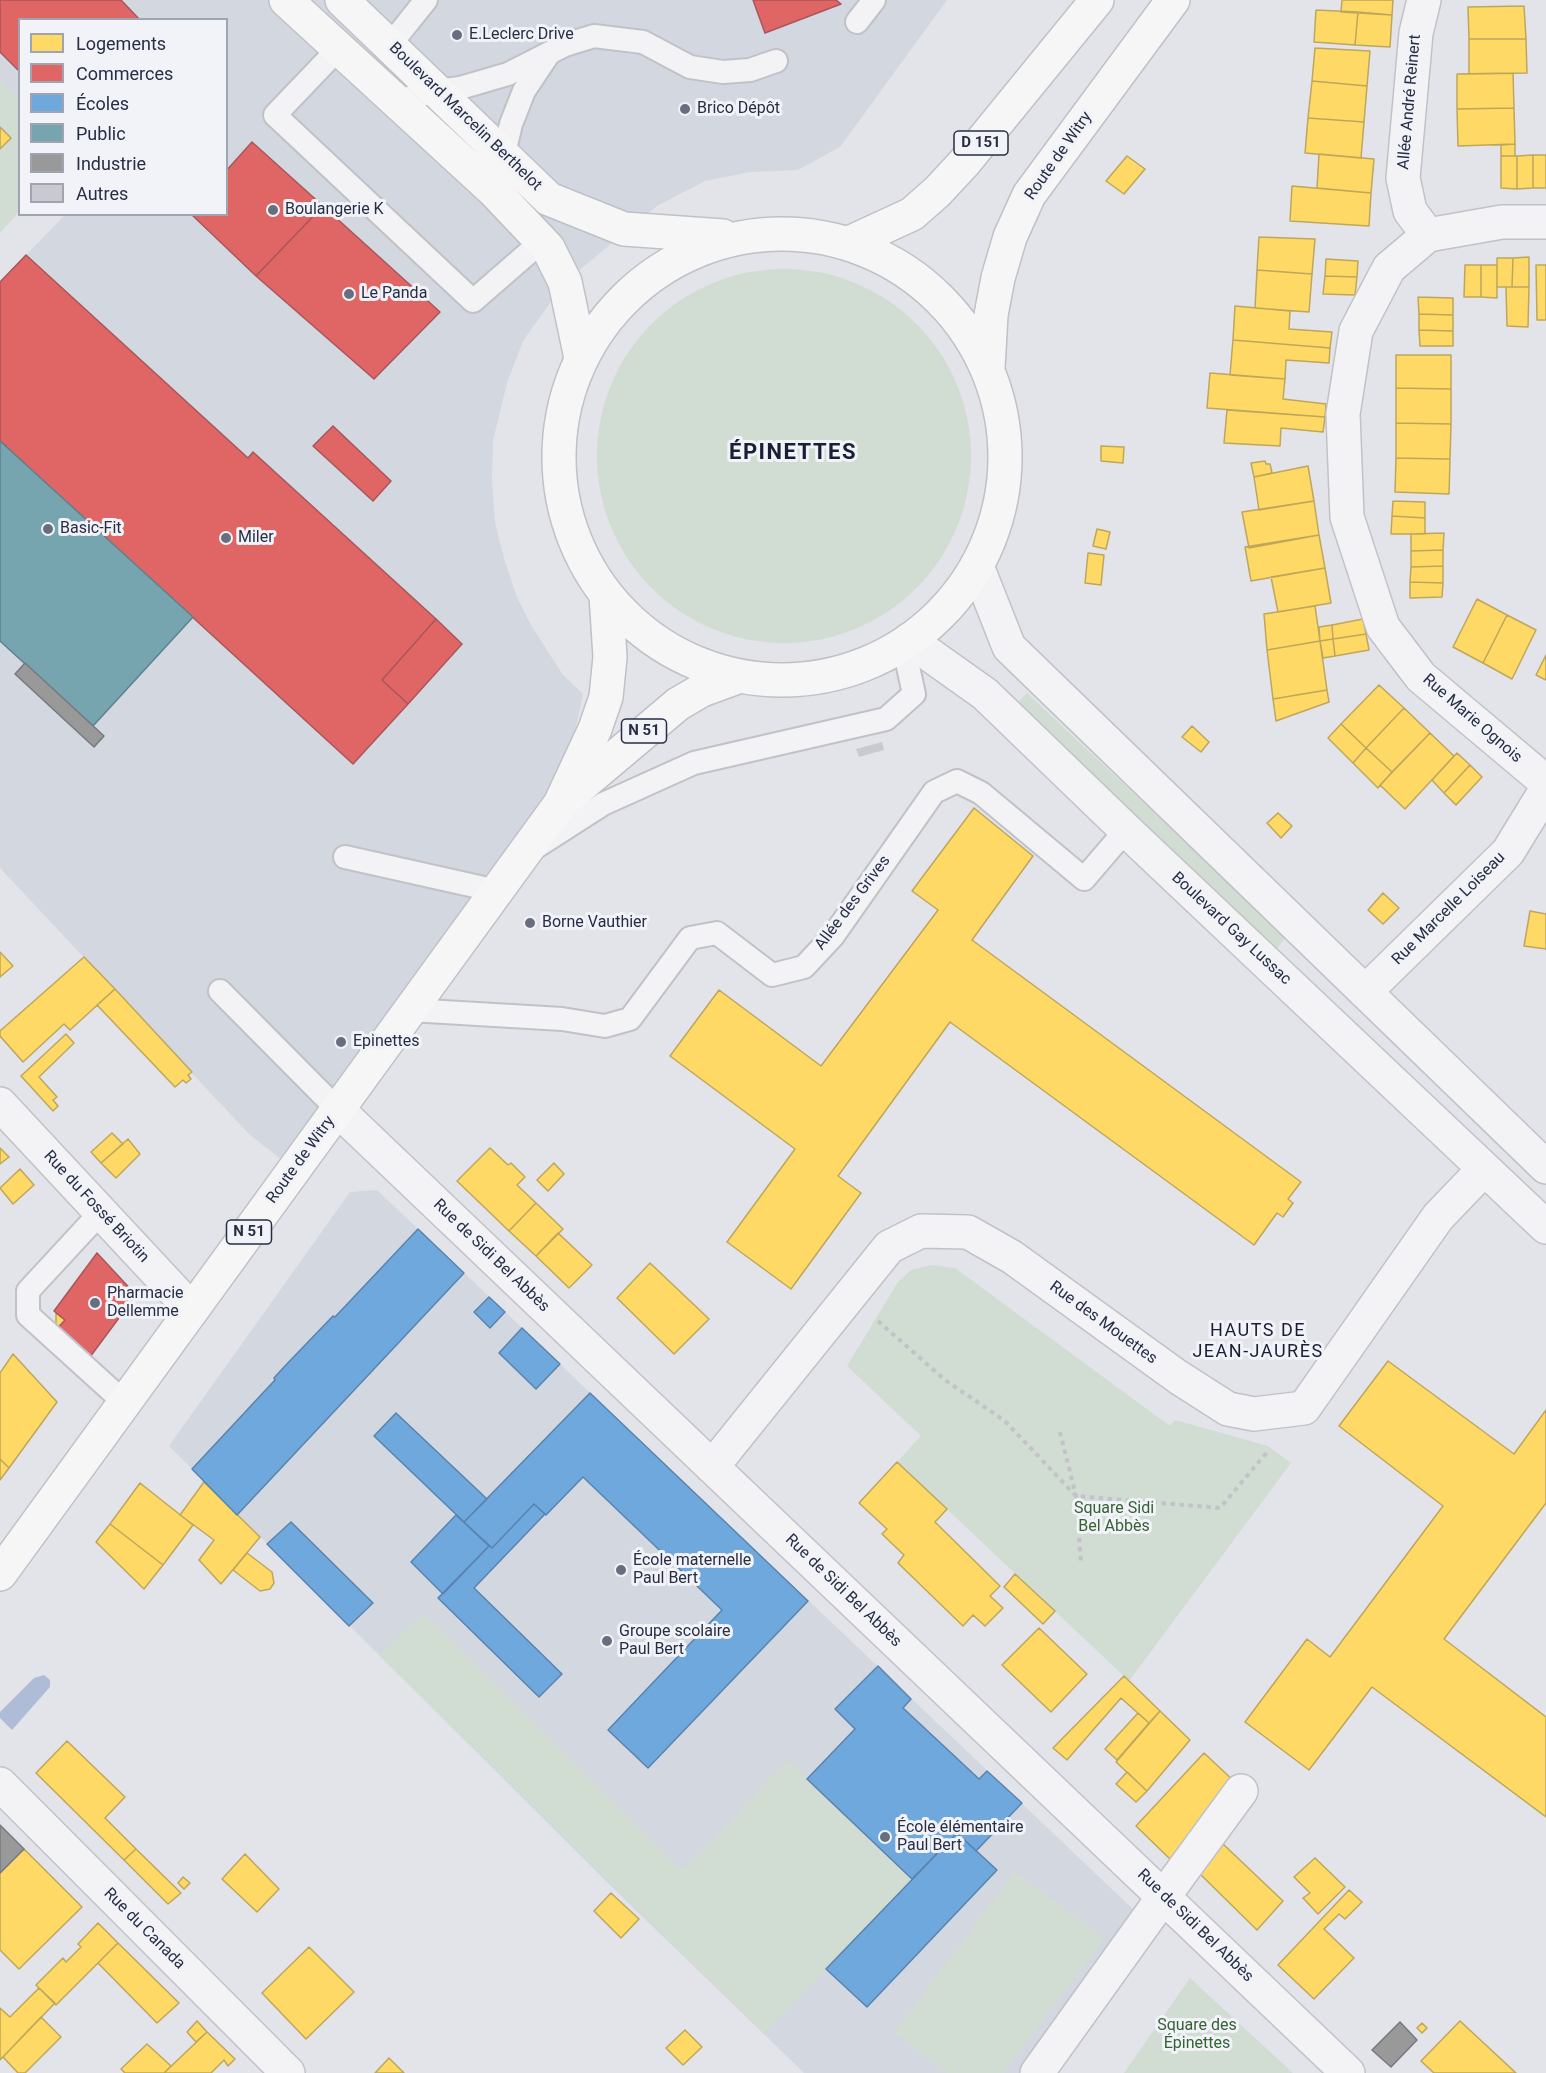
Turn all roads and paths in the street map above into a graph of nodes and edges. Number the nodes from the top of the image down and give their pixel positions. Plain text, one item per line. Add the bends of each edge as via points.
1 (286, 0) edge
2 (342, 0) edge
3 (426, 0) edge
4 (874, 0) edge
5 (1173, 0) edge
6 (1424, 0) edge
7 (1090, 4) edge
8 (857, 22) dead end
9 (390, 45) junction
10 (339, 48) junction
11 (548, 55) junction
12 (776, 61) dead end
13 (437, 91) junction
14 (397, 100) junction
15 (503, 155) junction
16 (494, 192) junction
17 (1546, 222) edge
18 (1428, 235) junction
19 (740, 237) junction
20 (542, 241) junction
21 (849, 243) junction
22 (581, 358) junction
23 (988, 368) junction
24 (977, 566) junction
25 (606, 594) junction
26 (906, 642) junction
27 (740, 676) junction
28 (1546, 782) edge
29 (1546, 790) edge
30 (560, 804) junction
31 (1126, 831) junction
32 (522, 856) junction
33 (345, 857) dead end
34 (497, 891) junction
35 (220, 992) dead end
36 (1365, 992) junction
37 (410, 1010) junction
38 (0, 1104) edge
39 (338, 1110) junction
40 (1546, 1167) edge
41 (1484, 1169) junction
42 (101, 1212) junction
43 (1546, 1227) edge
44 (850, 1296) junction
45 (192, 1310) junction
46 (125, 1403) junction
47 (1304, 1408) junction
48 (1060, 1432) dead end
49 (712, 1467) junction
50 (1076, 1496) junction
51 (1081, 1563) dead end
52 (0, 1574) edge
53 (0, 1785) edge
54 (1241, 1791) dead end
55 (1164, 1896) junction
56 (288, 2073) edge
57 (1037, 2073) edge
58 (1348, 2073) edge

1 - 10 main road, Boulevard Marcelin Berthelot
2 - 9 main road, Boulevard Marcelin Berthelot
3 - 9 lane
4 - 8 lane
5 - 23 main road, Route de Witry via 1029,195 1010,237 998,278
6 - 18 street, Allée André Reinert via 1416,33 1403,178 1410,211
7 - 21 main road, D 151 via 937,192 912,214
9 - 13 main road, Boulevard Marcelin Berthelot
10 - 14 main road, Boulevard Marcelin Berthelot
10 - 20 lane via 275,115 473,301
11 - 12 lane via 594,36 643,42 690,67 723,72 750,70
11 - 13 lane via 508,74
11 - 15 lane via 524,91
13 - 14 lane
13 - 15 main road, Boulevard Marcelin Berthelot
14 - 16 main road, Boulevard Marcelin Berthelot
15 - 16 lane
15 - 19 main road, Boulevard Marcelin Berthelot via 549,199 624,229
16 - 20 main road, Boulevard Marcelin Berthelot
17 - 18 street via 1502,222
18 - 28 street, Rue Marie Ognois via 1389,268 1356,331 1343,414 1347,517 1383,627 1421,677
19 - 21 main road via 794,234
19 - 22 main road via 688,254 641,283 602,324
20 - 22 main road, Boulevard Marcelin Berthelot via 565,282
21 - 23 main road via 898,265 925,284 964,326
22 - 25 main road via 562,413 560,487 579,550
23 - 24 main road via 1001,409 1006,469 998,516
24 - 26 main road via 946,608
24 - 36 street via 1009,647
25 - 27 main road via 630,621 663,645 694,662
25 - 30 main road, Route de Witry / N 51 via 610,657 606,696
26 - 27 main road via 867,663 831,674 782,680
26 - 31 street, Boulevard Gay Lussac via 985,694
26 - 32 lane via 914,694 886,719 693,763 603,804
27 - 30 main road, Route de Witry / N 51 via 678,704
29 - 36 street, Rue Marcelle Loiseau via 1508,852
30 - 32 main road, Route de Witry / N 51
31 - 37 lane, Allée des Grives via 1084,879 981,793 957,781 934,792 833,936 804,967 772,975 717,933 690,938 630,1020 604,1026 562,1019
31 - 41 street, Boulevard Gay Lussac
32 - 34 main road, Route de Witry / N 51
33 - 34 lane
34 - 37 main road, Route de Witry / N 51
35 - 39 lane
36 - 40 street
37 - 39 main road, Route de Witry / N 51
38 - 42 street, Rue du Fossé Briotin
39 - 45 main road, Route de Witry / N 51
39 - 49 street, Rue de Sidi Bel Abbès
41 - 43 street, Boulevard Gay Lussac
41 - 47 street via 1438,1217
42 - 45 street, Rue du Fossé Briotin
42 - 46 lane via 28,1291 28,1315
44 - 47 street, Rue des Mouettes via 889,1247 921,1231 968,1232 1012,1257 1178,1377 1228,1408 1254,1414
44 - 49 street, Rue des Mouettes
44 - 50 path via 945,1380 1005,1421
45 - 46 main road, Route de Witry / N 51
46 - 52 main road, Route de Witry / N 51
47 - 50 path via 1220,1508
48 - 50 path
49 - 55 street, Rue de Sidi Bel Abbès
50 - 51 path
53 - 56 street, Rue du Canada
54 - 55 street
55 - 57 street
55 - 58 street, Rue de Sidi Bel Abbès

